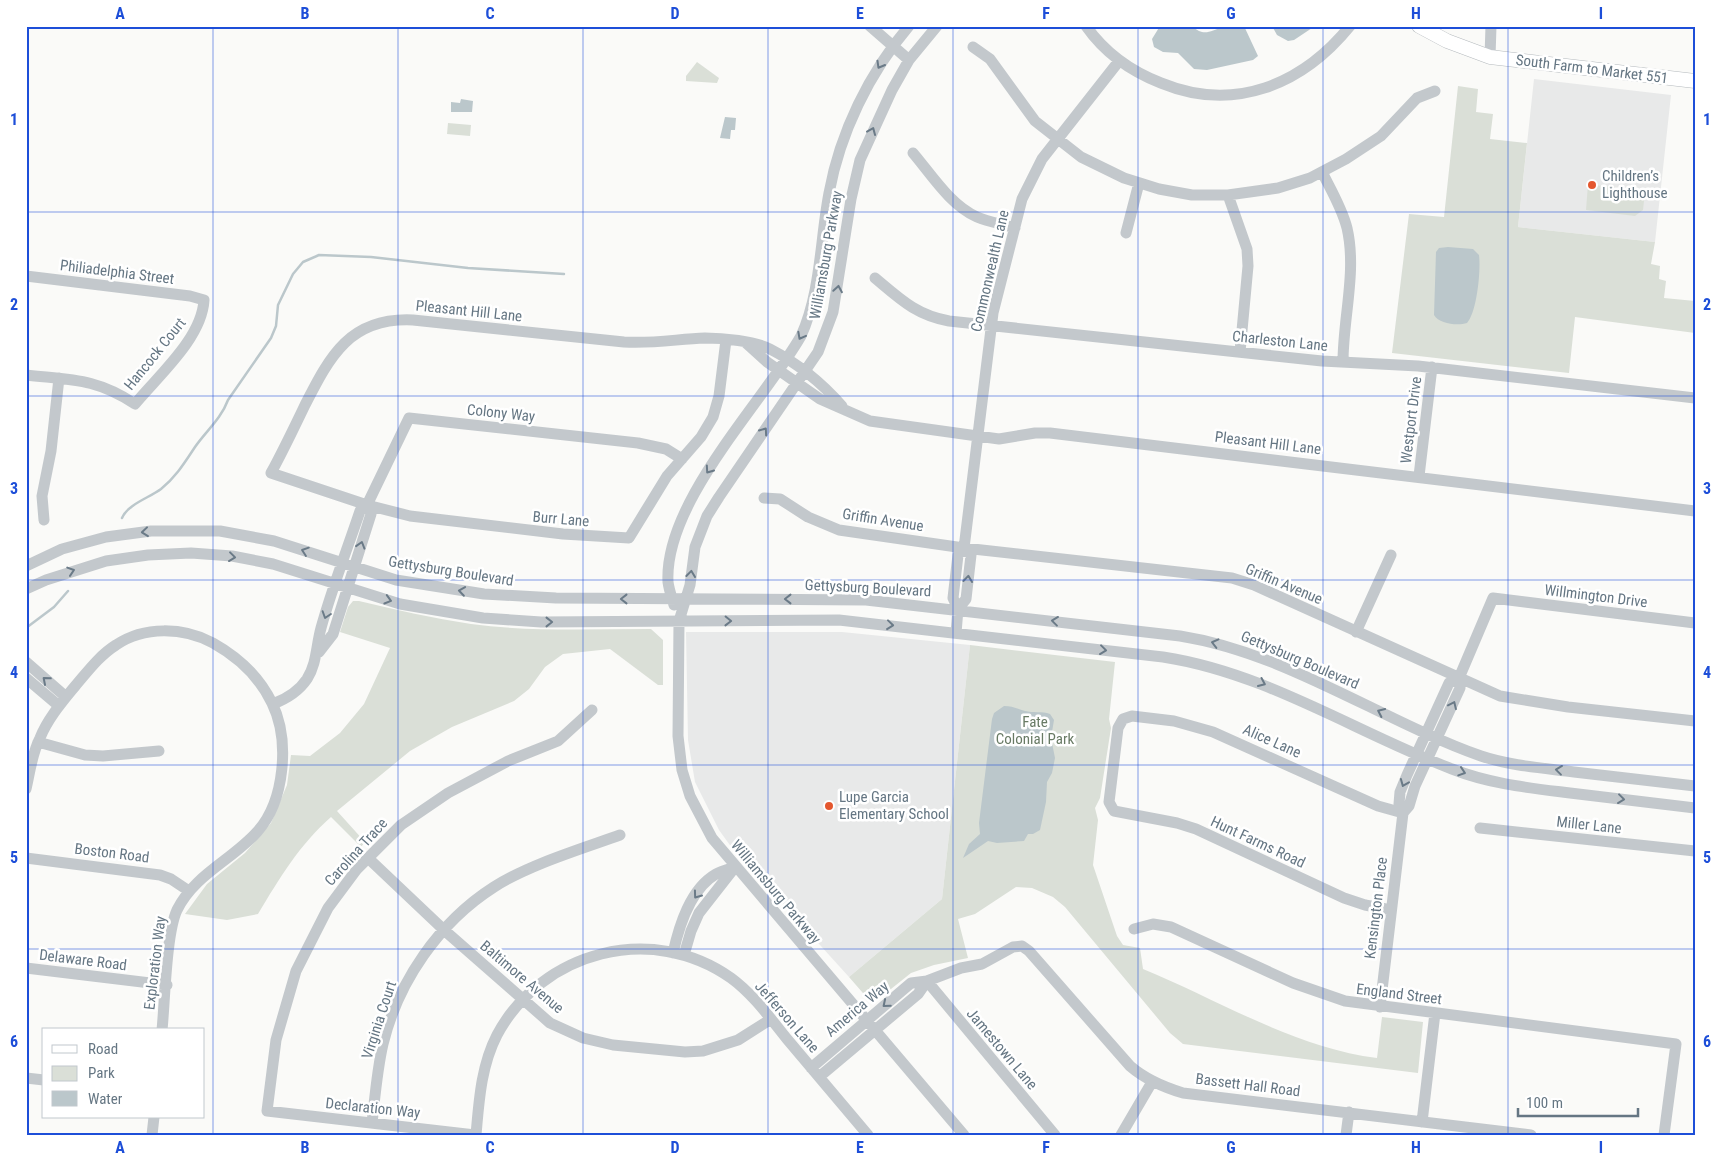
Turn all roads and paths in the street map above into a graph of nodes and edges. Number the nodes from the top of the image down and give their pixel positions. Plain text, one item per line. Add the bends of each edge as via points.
1 (870, 26) edge
2 (909, 26) edge
3 (936, 26) edge
4 (1086, 26) edge
5 (1350, 26) edge
6 (1420, 26) edge
7 (1491, 26) edge
8 (892, 45) junction
9 (973, 47) dead end
10 (1490, 57) junction
11 (910, 60) junction
12 (1119, 61) junction
13 (1695, 81) edge
14 (1434, 91) dead end
15 (1058, 139) junction
16 (912, 153) dead end
17 (838, 157) junction
18 (860, 163) junction
19 (1322, 172) junction
20 (1138, 182) junction
21 (1228, 195) junction
22 (1015, 228) junction
23 (1126, 233) dead end
24 (26, 276) edge
25 (875, 278) dead end
26 (204, 300) joint
27 (991, 327) junction
28 (726, 340) junction
29 (746, 343) junction
30 (1240, 352) junction
31 (786, 360) junction
32 (1343, 362) junction
33 (1432, 367) junction
34 (779, 370) junction
35 (805, 373) junction
36 (26, 375) edge
37 (58, 378) junction
38 (798, 384) junction
39 (1695, 398) edge
40 (842, 406) junction
41 (977, 437) junction
42 (682, 459) junction
43 (271, 473) joint
44 (1419, 476) junction
45 (764, 498) dead end
46 (367, 505) junction
47 (1695, 511) edge
48 (44, 520) dead end
49 (964, 548) junction
50 (1391, 555) dead end
51 (342, 564) junction
52 (26, 566) edge
53 (354, 568) junction
54 (335, 585) junction
55 (26, 589) edge
56 (348, 589) junction
57 (1492, 598) joint
58 (673, 599) junction
59 (686, 599) junction
60 (958, 609) junction
61 (679, 621) junction
62 (1695, 623) edge
63 (1356, 632) junction
64 (956, 633) junction
65 (318, 654) junction
66 (26, 662) edge
67 (26, 678) edge
68 (1459, 678) junction
69 (63, 701) junction
70 (273, 704) junction
71 (592, 710) dead end
72 (1695, 721) edge
73 (1425, 733) junction
74 (1437, 738) junction
75 (38, 742) junction
76 (159, 751) dead end
77 (1417, 753) junction
78 (1428, 758) junction
79 (1695, 786) edge
80 (26, 789) edge
81 (1111, 808) joint
82 (1695, 808) edge
83 (1403, 813) junction
84 (1480, 828) dead end
85 (620, 835) dead end
86 (1695, 852) edge
87 (26, 858) edge
88 (368, 858) junction
89 (735, 867) junction
90 (189, 891) junction
91 (1391, 910) junction
92 (1134, 929) dead end
93 (444, 930) junction
94 (1022, 946) joint
95 (679, 954) junction
96 (26, 968) edge
97 (927, 982) junction
98 (167, 985) junction
99 (523, 1000) junction
100 (1380, 1007) junction
101 (1435, 1013) junction
102 (771, 1019) junction
103 (866, 1021) junction
104 (162, 1028) edge
105 (874, 1031) junction
106 (812, 1068) junction
107 (819, 1077) junction
108 (26, 1078) edge
109 (42, 1080) edge
110 (1152, 1082) junction
111 (267, 1111) joint
112 (1349, 1112) junction
113 (154, 1118) edge
114 (1422, 1122) junction
115 (372, 1123) junction
116 (152, 1135) edge
117 (475, 1135) edge
118 (868, 1135) edge
119 (964, 1135) edge
120 (1054, 1135) edge
121 (1121, 1135) edge
122 (1346, 1135) edge
123 (1531, 1135) edge
124 (1664, 1135) edge

1 - 8 street
2 - 8 street, Williamsburg Parkway
3 - 11 street, Williamsburg Parkway
4 - 12 street via 1100,46
5 - 12 street via 1328,50 1284,82 1228,96 1203,96 1170,87
6 - 10 main road, South Farm to Market 551 via 1447,41
7 - 10 street
8 - 11 street
8 -> 17 street, Williamsburg Parkway via 856,109
9 - 15 street via 990,59 1035,120
10 - 13 main road, South Farm to Market 551
18 -> 11 street, Williamsburg Parkway via 877,120
12 - 15 street, Commonwealth Lane
14 - 19 street via 1417,98 1381,136
15 - 20 street via 1107,171
15 - 22 street, Commonwealth Lane via 1029,182
16 - 22 street via 963,208 976,216
17 - 18 street
17 -> 31 street, Williamsburg Parkway via 829,192 810,316
35 -> 18 street, Williamsburg Parkway via 818,352 833,312 849,207
19 - 21 street via 1278,188
19 - 32 street via 1340,207 1351,255
20 - 21 street via 1192,194
20 - 23 street
21 - 30 street via 1247,249 1247,288
22 - 27 street, Commonwealth Lane
24 - 26 street, Philiadelphia Street
25 - 27 street, Charleston Lane via 909,307 930,318
26 - 37 street, Hancock Court via 196,330 135,404 106,386
27 - 30 street, Charleston Lane
27 - 41 street, Commonwealth Lane
28 - 29 street, Pleasant Hill Lane
28 - 42 street, Burr Lane via 713,417
28 - 43 street, Pleasant Hill Lane via 704,338 632,343 413,320 374,324 350,338 331,358
29 - 31 street, Pleasant Hill Lane via 769,348
29 - 34 street, Pleasant Hill Lane
30 - 32 street, Charleston Lane
31 - 34 street, Williamsburg Parkway
31 - 35 street, Pleasant Hill Lane
32 - 33 street, Charleston Lane
33 - 39 street, Charleston Lane
33 - 44 street, Westport Drive
34 - 38 street, Pleasant Hill Lane
34 -> 58 street, Williamsburg Parkway via 688,504 670,560 668,584
35 - 38 street, Williamsburg Parkway
35 - 40 street, Pleasant Hill Lane via 825,386
36 - 37 street, Hancock Court
37 - 48 street via 51,451 42,496
38 - 40 street, Pleasant Hill Lane via 820,399
59 -> 38 street, Williamsburg Parkway via 695,547 707,516
40 - 41 street, Pleasant Hill Lane via 870,421
41 - 44 street, Pleasant Hill Lane via 999,439 1050,433
41 - 49 street, Commonwealth Lane
42 - 46 street, Burr Lane via 659,487 629,538 578,536 452,522
42 - 46 street, Colony Way via 666,449 638,443 409,418
43 - 46 street, Burr Lane
44 - 47 street, Pleasant Hill Lane
45 - 49 street, Griffin Avenue via 780,500 839,530
46 - 51 street, Colony Way via 360,511
53 -> 46 street, Colony Way via 371,514
49 - 60 street, Commonwealth Lane via 958,555 954,598
49 - 63 street, Griffin Avenue via 1232,578
50 - 63 street
51 -> 52 street, Gettysburg Boulevard via 274,541 240,534 176,530 128,534 83,543
51 - 53 street, Gettysburg Boulevard
51 - 54 street, Colony Way
53 - 56 street, Colony Way
58 -> 53 street, Gettysburg Boulevard via 484,594 419,585
55 -> 54 street via 106,561 176,553 254,560
54 - 56 street
54 -> 65 street, Colony Way via 321,630
56 -> 61 street via 415,607 483,618 541,622
56 - 65 street, Colony Way via 333,634
57 - 62 street, Willmington Drive
57 - 68 street, Kensington Place
58 - 59 street, Gettysburg Boulevard
58 - 61 street, Williamsburg Parkway
60 -> 59 street, Gettysburg Boulevard via 866,600
59 - 61 street, Williamsburg Parkway
60 - 64 street, Commonwealth Lane
73 -> 60 street, Gettysburg Boulevard via 1268,660 1228,646 1180,636
61 -> 64 street via 838,620
61 - 89 street, Williamsburg Parkway via 678,736 682,770 703,824
63 - 68 street, Griffin Avenue
64 -> 77 street via 1163,657 1213,667 1248,678
65 - 70 street, Colony Way via 306,681 286,698
69 -> 66 street
67 - 69 street
68 - 72 street, Griffin Avenue via 1500,696
68 - 73 street, Kensington Place via 1449,684
74 -> 68 street, Kensington Place via 1460,688
69 - 70 street, Exploration Way via 116,644 148,632 167,630 206,639 229,652 246,666
69 - 75 street, Exploration Way
70 - 90 street, Exploration Way via 283,756 282,776 267,818 258,832
71 - 88 street, Carolina Trace via 558,741 508,761 448,793 401,824
73 - 74 street, Gettysburg Boulevard
73 - 77 street, Kensington Place
74 - 78 street, Kensington Place
79 -> 74 street, Gettysburg Boulevard via 1509,763
75 - 76 street via 85,755
75 - 80 street, Exploration Way
77 - 78 street
77 -> 83 street, Kensington Place via 1400,792 1399,804
78 -> 82 street via 1464,774 1505,784
78 - 83 street, Kensington Place via 1409,806
81 - 83 street, Alice Lane via 1109,802 1118,728 1123,719 1132,716 1213,732 1378,806
81 - 91 street, Hunt Farms Road via 1196,829 1344,898
83 - 91 street, Kensington Place
84 - 86 street, Miller Lane
85 - 93 street, Virginia Court via 550,861 495,887 466,908
87 - 90 street, Boston Road via 160,875
88 - 93 street, Baltimore Avenue
88 - 111 street, Carolina Trace via 328,908 296,971 276,1040
89 - 95 street via 716,874 697,893 680,924
89 - 103 street, Williamsburg Parkway
90 - 98 street, Exploration Way via 177,911 172,930
91 - 100 street, Kensington Place
92 - 100 street, England Street via 1153,924 1171,927 1316,993
93 - 99 street, Baltimore Avenue
93 - 115 street, Virginia Court via 408,977 390,1023 378,1073
94 - 97 street, America Way via 1013,947 982,964 961,968
94 - 110 street, Bassett Hall Road via 1130,1066
95 - 99 street, Jefferson Lane via 639,949 593,955 554,973
95 - 102 street, Jefferson Lane via 732,979
96 - 98 street, Delaware Road
97 -> 103 street, America Way via 911,983
97 - 105 street, America Way via 918,994
97 - 120 street, Jamestown Lane
98 - 104 street, Exploration Way
99 - 102 street, Baltimore Avenue via 550,1023 583,1038 685,1052 703,1051 738,1040
99 - 117 street, Jefferson Lane via 502,1027 488,1056
100 - 101 street, England Street
101 - 114 street
101 - 124 street, England Street via 1676,1044
102 - 106 street, Jefferson Lane
103 - 105 street, Williamsburg Parkway
103 - 106 street, America Way
105 - 107 street, America Way
105 - 119 street, Williamsburg Parkway
106 - 107 street, Jefferson Lane
107 - 118 street, Jefferson Lane
108 - 109 street
110 - 112 street, Bassett Hall Road via 1183,1093
110 - 121 street
111 - 115 street, Declaration Way
112 - 114 street, Bassett Hall Road
112 - 122 street
113 - 116 street
114 - 123 street, Bassett Hall Road
115 - 117 street, Declaration Way

